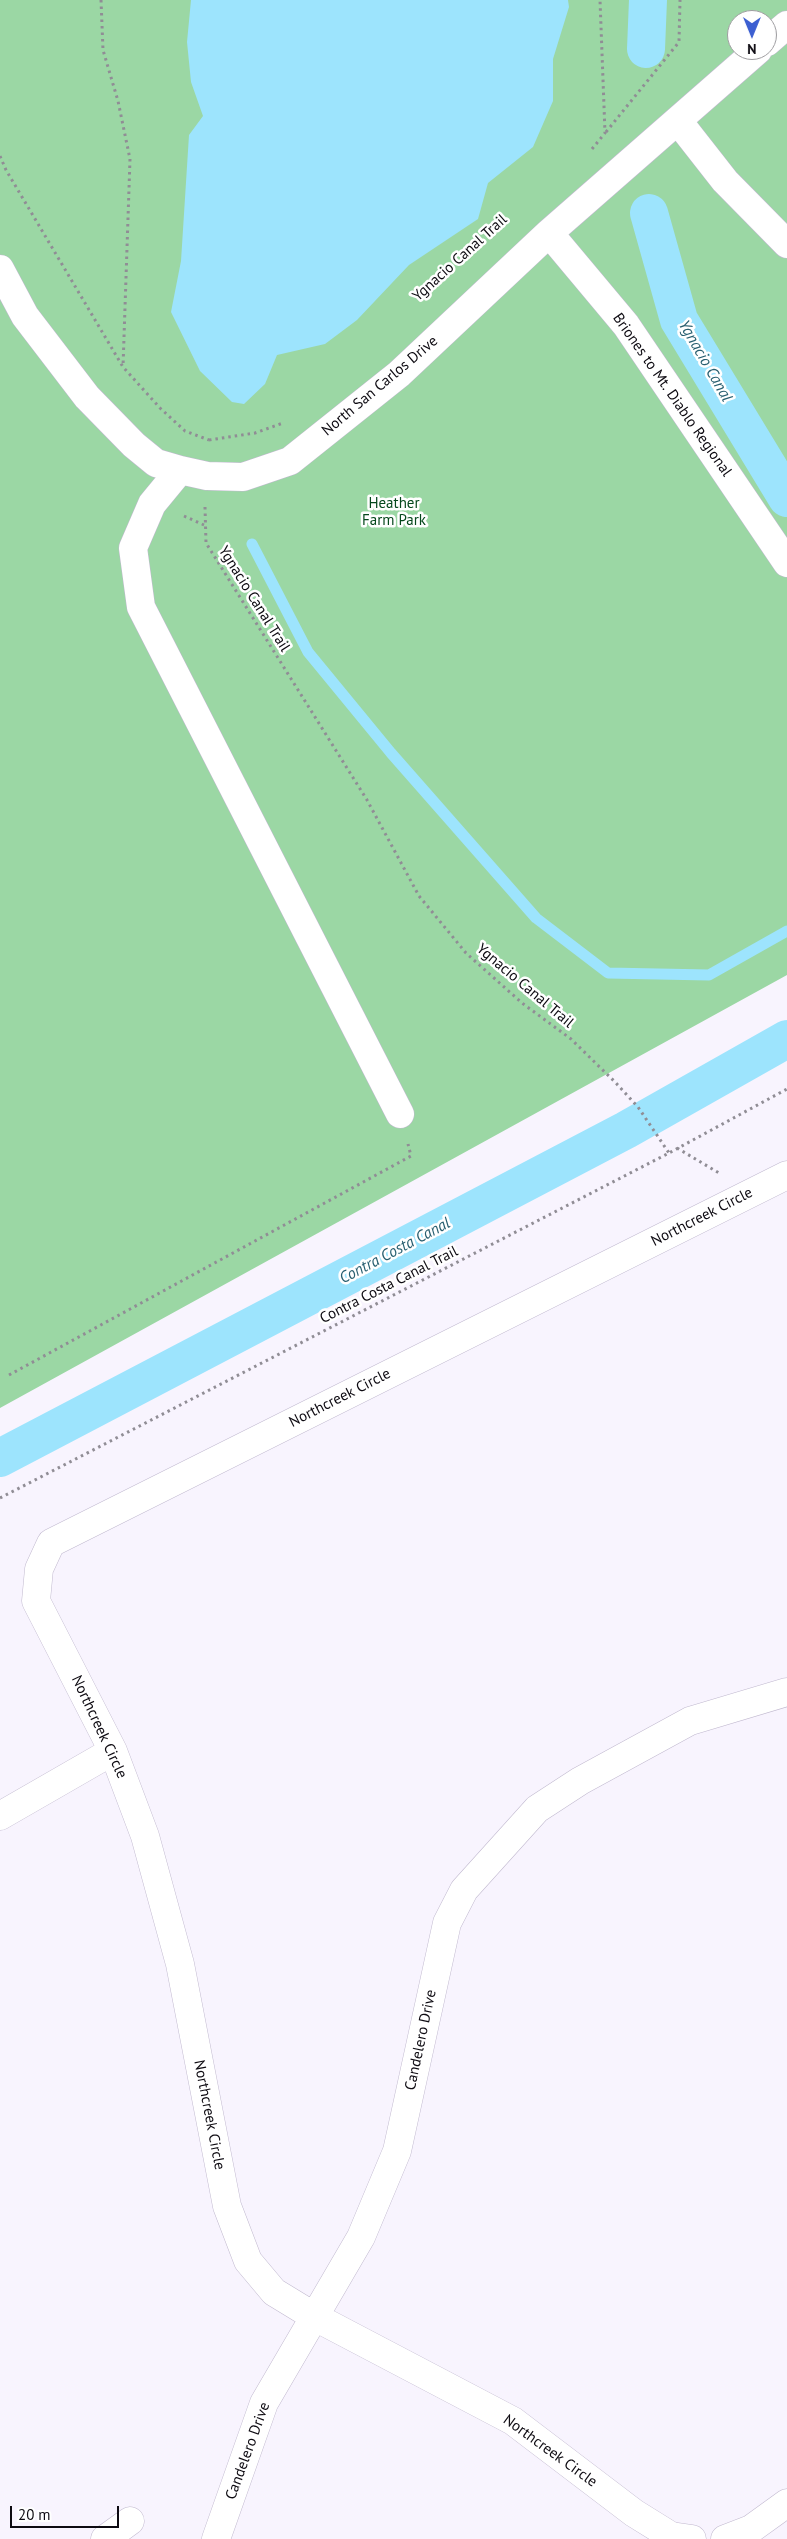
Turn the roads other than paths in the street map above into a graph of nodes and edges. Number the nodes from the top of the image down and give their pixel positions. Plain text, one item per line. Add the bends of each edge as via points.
1 (787, 25) edge
2 (777, 34) edge
3 (747, 60) edge
4 (678, 121) junction
5 (549, 233) junction
6 (787, 244) edge
7 (0, 269) edge
8 (180, 470) junction
9 (787, 564) edge
10 (400, 1114) road end
11 (787, 1175) edge
12 (787, 1692) edge
13 (113, 1751) junction
14 (0, 1816) edge
15 (316, 2317) junction
16 (787, 2503) edge
17 (130, 2521) dead end
18 (105, 2539) edge
19 (216, 2539) edge
20 (692, 2539) edge
21 (725, 2539) edge

1 - 2 street
3 - 4 street, North San Carlos Drive
4 - 5 street, North San Carlos Drive
4 - 6 street via 725,181
5 - 8 street, North San Carlos Drive via 399,374 290,461 242,477 207,476
5 - 9 street, Briones to Mt. Diablo Regional via 626,325
7 - 8 street, North San Carlos Drive via 25,316 86,397 156,463
8 - 10 street via 152,504 133,548 141,606
11 - 13 street, Northcreek Circle via 51,1543 39,1569 36,1601
12 - 15 street, Candelero Drive via 690,1721 580,1781 537,1809 464,1890 447,1923 397,2151 361,2237
13 - 14 street
13 - 15 street, Northcreek Circle via 145,1836 180,1964 227,2206 248,2261 274,2292
15 - 19 street, Candelero Drive via 264,2403
15 - 20 street, Northcreek Circle via 513,2421 634,2514 671,2536
16 - 21 street via 751,2529
17 - 18 street

